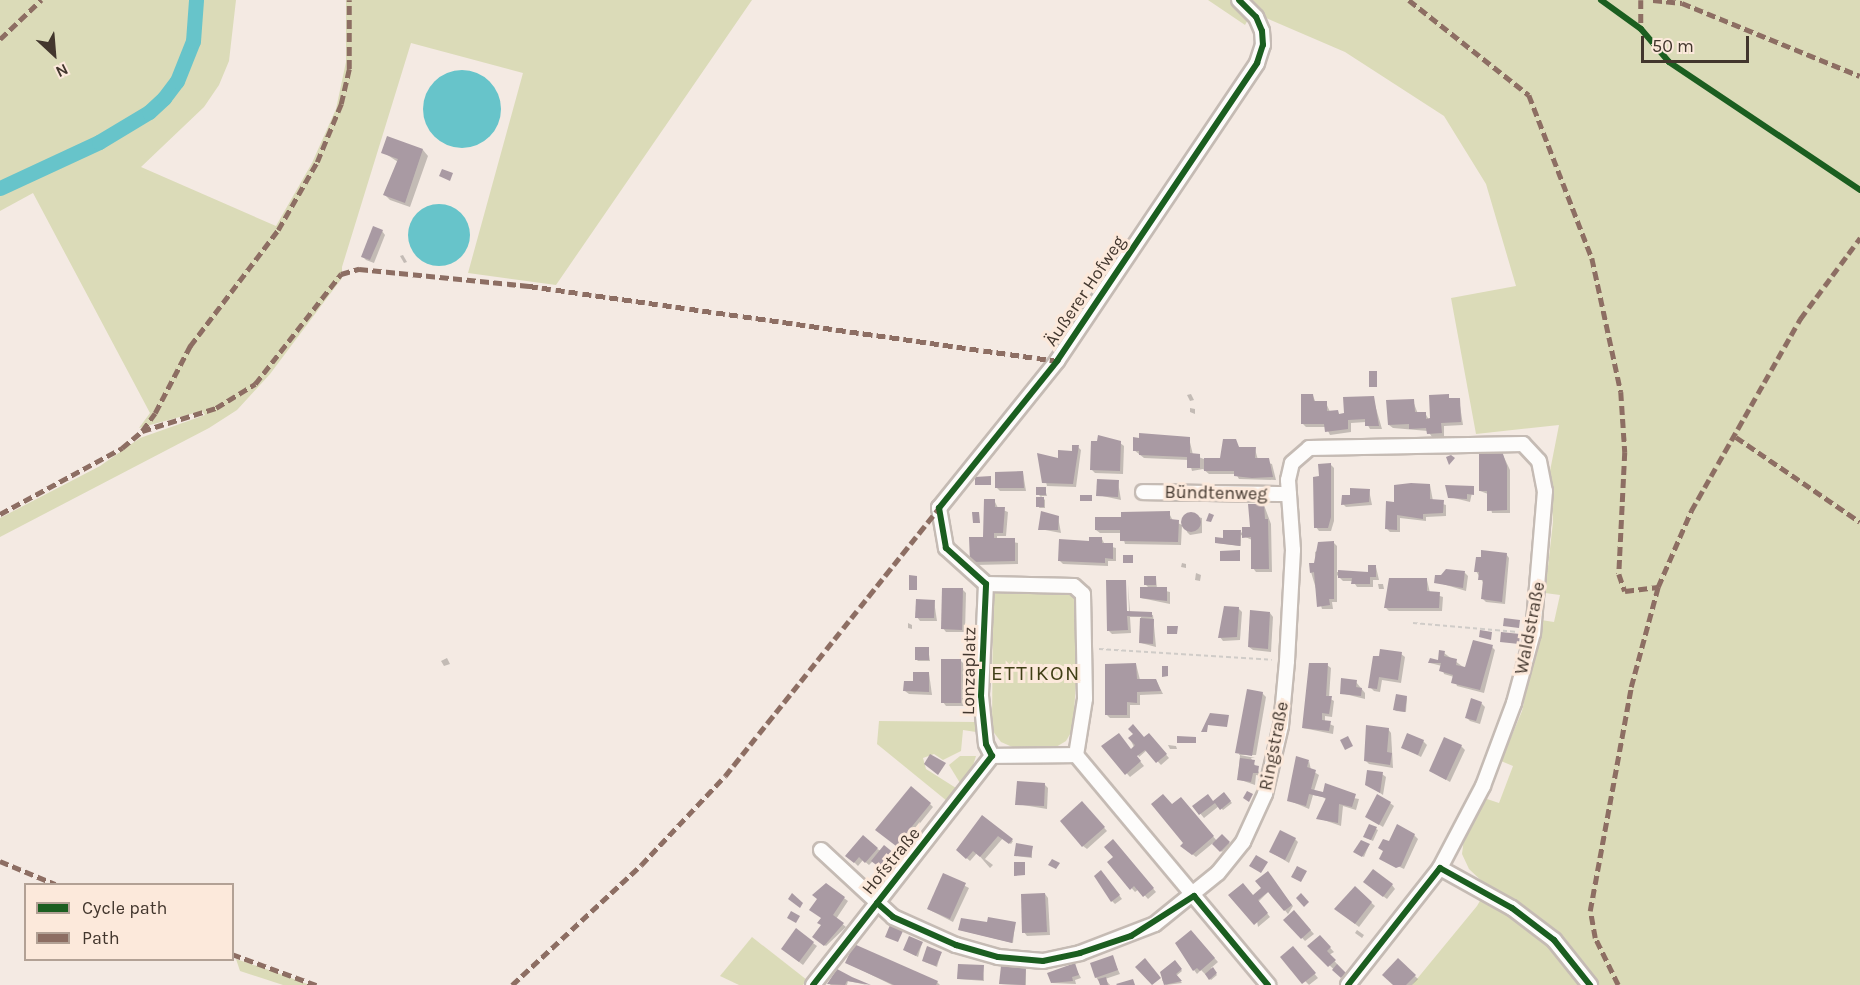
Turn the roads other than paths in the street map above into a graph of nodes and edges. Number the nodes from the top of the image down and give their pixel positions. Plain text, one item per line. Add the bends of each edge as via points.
1 (1239, 0) edge
2 (1309, 448) joint
3 (1143, 492) dead end
4 (1290, 494) junction
5 (986, 584) junction
6 (1076, 754) junction
7 (992, 756) junction
8 (821, 850) dead end
9 (1440, 868) junction
10 (1194, 896) junction
11 (877, 903) junction
12 (813, 985) edge
13 (1268, 985) edge
14 (1348, 985) edge
15 (1590, 985) edge

1 - 5 street, Äußerer Hofweg via 1256,17 1262,30 1263,45 1257,63 1057,361 939,508 946,548
2 - 4 street, Ringstraße via 1288,471
2 - 9 street, Waldstraße via 1501,442 1523,444 1539,461 1545,491 1533,633 1499,750
3 - 4 street, Bündtenweg
4 - 10 street, Ringstraße via 1293,550 1287,661 1281,726 1265,795 1243,842
5 - 6 street via 1074,586 1083,594 1085,699
5 - 7 street, Lonzaplatz via 981,696 986,744
6 - 7 street
6 - 10 street
7 - 11 street, Hofstraße
8 - 11 street, Ringstraße
9 - 14 street, Waldstraße
9 - 15 street via 1512,909 1554,940
10 - 11 street, Ringstraße via 1131,936 1080,954 1043,961 998,957 956,945 893,917
10 - 13 street
11 - 12 street, Hofstraße

